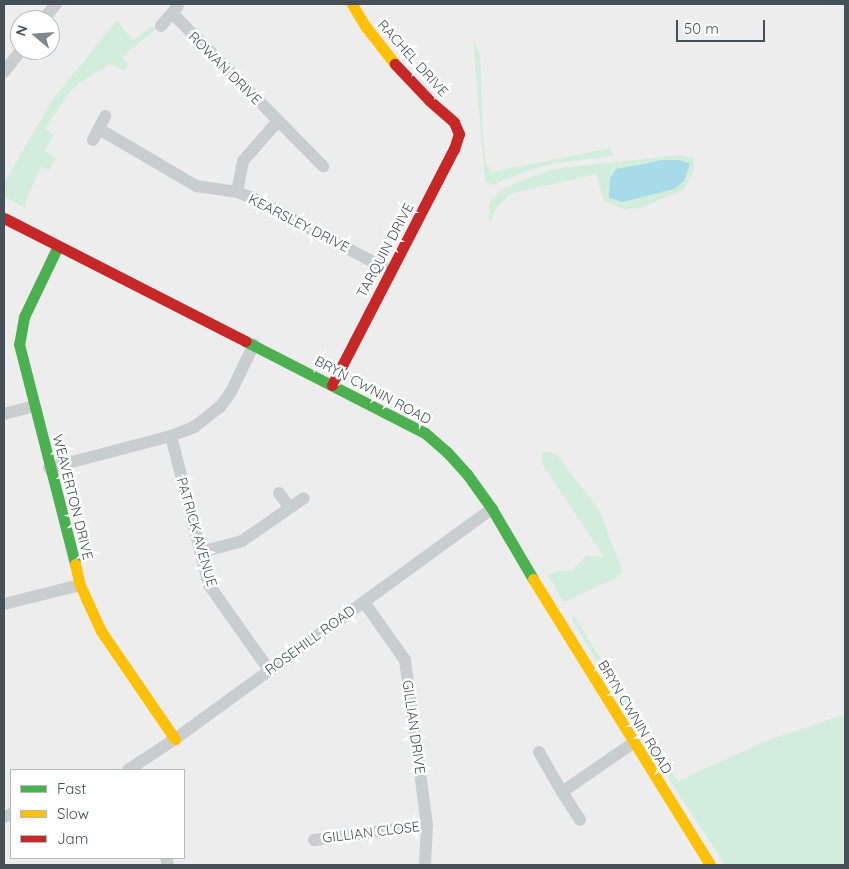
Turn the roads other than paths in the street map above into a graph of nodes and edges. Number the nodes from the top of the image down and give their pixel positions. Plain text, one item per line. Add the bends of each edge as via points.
1 (352, 4) edge
2 (162, 26) dead end
3 (13, 60) edge
4 (4, 72) edge
5 (106, 116) dead end
6 (278, 121) junction
7 (459, 123) joint
8 (323, 166) dead end
9 (237, 192) junction
10 (4, 218) edge
11 (58, 246) junction
12 (390, 271) junction
13 (254, 344) junction
14 (332, 385) junction
15 (34, 406) junction
16 (4, 414) edge
17 (171, 436) junction
18 (49, 468) junction
19 (279, 493) dead end
20 (304, 498) dead end
21 (289, 507) junction
22 (492, 509) junction
23 (201, 552) junction
24 (80, 585) junction
25 (364, 602) junction
26 (4, 604) edge
27 (269, 670) junction
28 (174, 739) junction
29 (633, 743) junction
30 (539, 752) dead end
31 (141, 766) edge
32 (562, 792) junction
33 (580, 820) dead end
34 (427, 825) junction
35 (314, 840) dead end
36 (425, 865) edge
37 (710, 865) edge

1 - 7 street, RACHEL DRIVE via 392,61
2 - 6 street, ROWAN DRIVE via 175,10
3 - 4 street
5 - 9 street, KEARSLEY DRIVE via 96,135 196,186
6 - 8 street, ROWAN DRIVE
6 - 9 street via 243,162
7 - 12 street, TARQUIN DRIVE via 454,149
9 - 12 street, KEARSLEY DRIVE
10 - 11 street, BRYN CWNIN ROAD
11 - 13 street, BRYN CWNIN ROAD
11 - 15 street, WEAVERTON DRIVE via 24,317 19,344
12 - 14 street, TARQUIN DRIVE
13 - 14 street, BRYN CWNIN ROAD
13 - 17 street via 231,392 220,407 194,427
14 - 22 street, BRYN CWNIN ROAD via 425,433 467,474
15 - 16 street
15 - 18 street, WEAVERTON DRIVE
17 - 18 street
17 - 23 street, PATRICK AVENUE
18 - 24 street, WEAVERTON DRIVE
19 - 21 street
20 - 21 street
21 - 23 street via 242,541
22 - 25 street, ROSEHILL ROAD
22 - 29 street, BRYN CWNIN ROAD
23 - 27 street, PATRICK AVENUE via 209,585
24 - 26 street
24 - 28 street, WEAVERTON DRIVE via 101,631
25 - 27 street, ROSEHILL ROAD
25 - 34 street, GILLIAN DRIVE via 405,660
27 - 28 street, ROSEHILL ROAD
28 - 31 street, ROSEHILL ROAD
29 - 32 street
29 - 37 street, BRYN CWNIN ROAD
30 - 32 street
32 - 33 street
34 - 35 street, GILLIAN CLOSE
34 - 36 street, GILLIAN DRIVE

